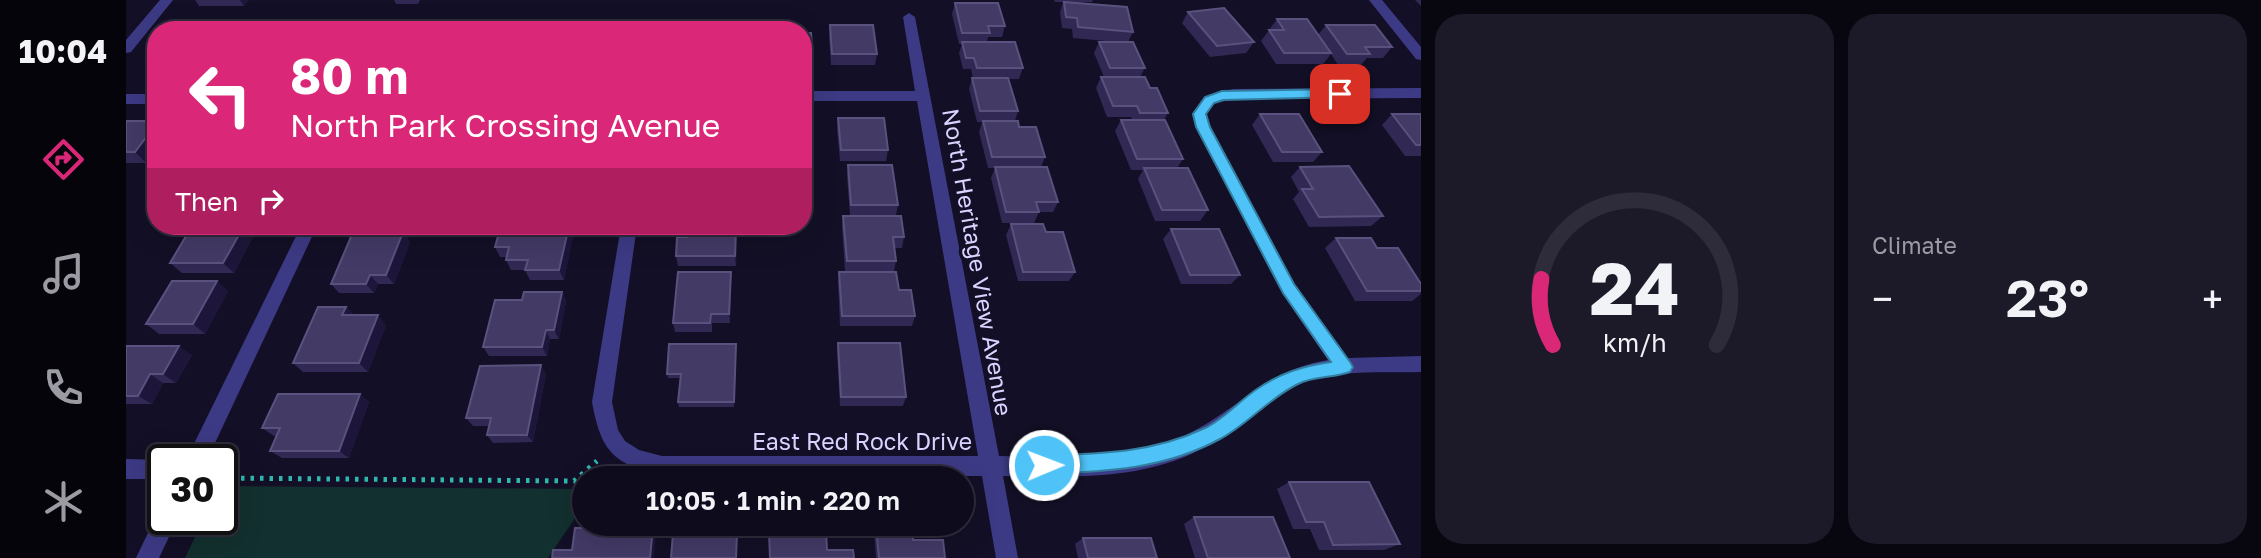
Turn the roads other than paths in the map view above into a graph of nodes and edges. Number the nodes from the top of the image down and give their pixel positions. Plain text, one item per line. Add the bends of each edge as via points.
1 (167, 0) edge
2 (1375, 0) edge
3 (909, 17) dead end
4 (149, 21) edge
5 (147, 24) edge
6 (126, 49) edge
7 (1421, 56) edge
8 (1421, 93) edge
9 (812, 96) edge
10 (923, 96) junction
11 (126, 99) edge
12 (147, 99) edge
13 (305, 235) edge
14 (628, 235) edge
15 (1421, 364) edge
16 (1344, 367) junction
17 (204, 444) edge
18 (990, 466) junction
19 (126, 469) edge
20 (147, 469) edge
21 (158, 535) edge
22 (147, 558) edge
23 (1007, 558) edge

1 - 4 street
2 - 7 street
3 - 10 street, North Heritage View Avenue
5 - 6 street
8 - 16 street via 1233,94 1209,100 1199,114 1289,288
9 - 10 street
10 - 18 street, North Heritage View Avenue
11 - 12 street
13 - 17 street
14 - 18 street, East Red Rock Drive via 602,402 606,428 618,450 662,466
15 - 16 street, East Red Rock Drive
16 - 18 street, East Red Rock Drive via 1298,375 1264,394 1214,433 1159,456
18 - 23 street, North Heritage View Avenue
19 - 20 street
21 - 22 street

